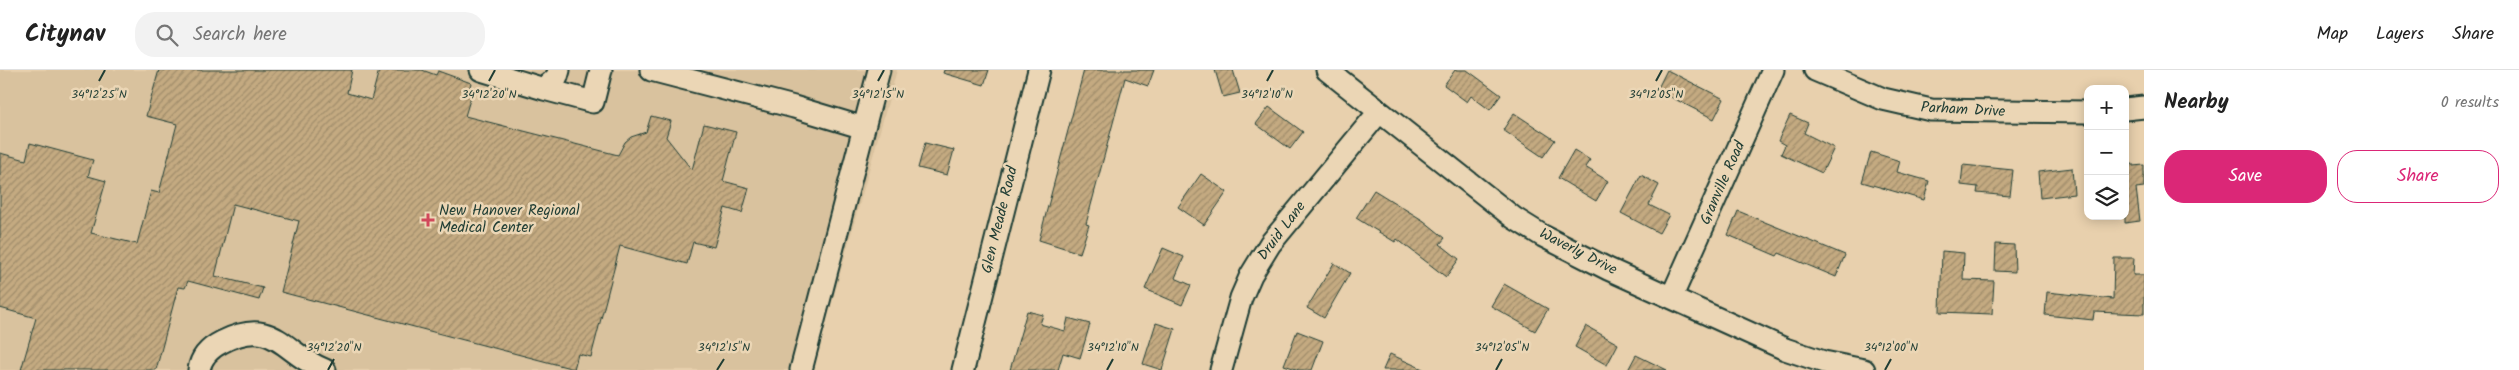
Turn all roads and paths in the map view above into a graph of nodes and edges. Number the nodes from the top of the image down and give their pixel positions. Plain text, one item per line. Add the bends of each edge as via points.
1 (481, 70) edge
2 (559, 70) edge
3 (601, 70) edge
4 (651, 70) edge
5 (879, 70) edge
6 (1039, 70) edge
7 (1327, 70) edge
8 (1773, 70) edge
9 (1816, 70) edge
10 (544, 89) junction
11 (2144, 107) edge
12 (2129, 109) edge
13 (1379, 112) junction
14 (2084, 112) edge
15 (864, 128) junction
16 (1672, 296) junction
17 (199, 370) edge
18 (325, 370) edge
19 (801, 370) edge
20 (963, 370) edge
21 (1221, 370) edge
22 (1864, 370) edge

1 - 10 street
2 - 10 street via 557,78
3 - 10 street via 593,102
4 - 15 street
5 - 15 street
6 - 20 street, Glen Meade Road
7 - 13 street, Waverly Drive
8 - 16 street, Granville Road
9 - 14 street, Parham Drive via 1883,98 1931,110
11 - 12 street
13 - 16 street, Waverly Drive via 1514,218 1608,269
13 - 21 street, Druid Lane via 1270,244 1251,275 1241,298
15 - 19 street
16 - 22 street, Waverly Drive via 1785,349 1824,362
17 - 18 street via 210,348 238,334 261,333 278,338

